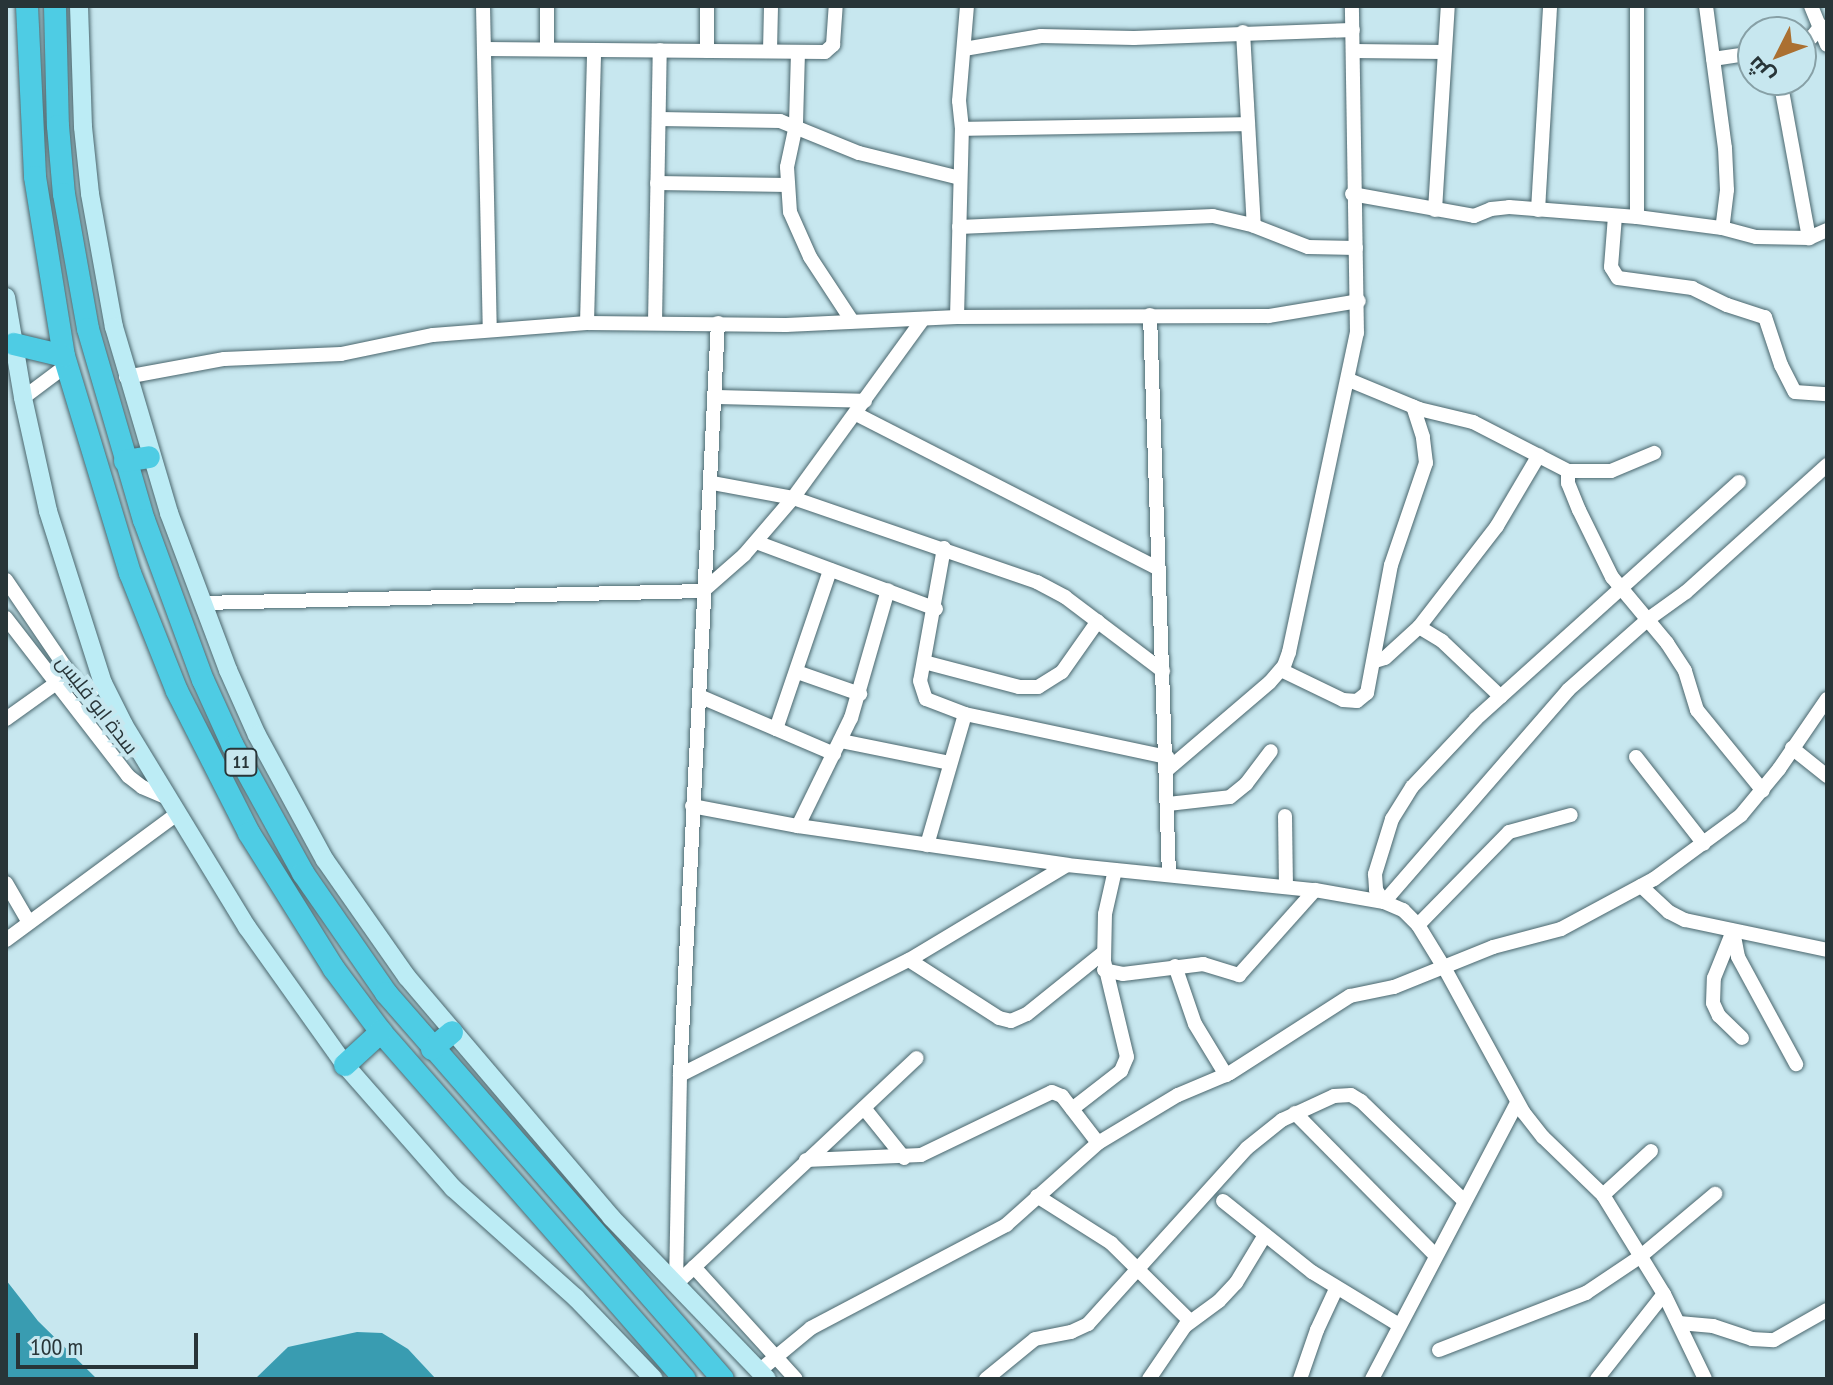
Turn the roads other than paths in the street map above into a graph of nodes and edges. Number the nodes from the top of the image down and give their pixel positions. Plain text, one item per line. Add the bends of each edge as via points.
1 (27, 6) edge
2 (55, 6) edge
3 (79, 6) edge
4 (483, 6) edge
5 (547, 6) edge
6 (707, 6) edge
7 (771, 6) edge
8 (836, 6) edge
9 (967, 6) edge
10 (1352, 6) edge
11 (1448, 6) edge
12 (1550, 6) edge
13 (1637, 6) edge
14 (1706, 6) edge
15 (1811, 6) edge
16 (1821, 26) junction
17 (1353, 30) junction
18 (1817, 31) edge
19 (1243, 32) junction
20 (1827, 45) edge
21 (484, 49) junction
22 (547, 49) junction
23 (964, 49) junction
24 (594, 50) junction
25 (660, 50) junction
26 (707, 51) junction
27 (770, 51) junction
28 (1353, 51) junction
29 (798, 52) junction
30 (1444, 52) junction
31 (1737, 55) edge
32 (28, 56) junction
33 (55, 57) junction
34 (1713, 59) junction
35 (1783, 96) edge
36 (659, 119) junction
37 (1248, 124) junction
38 (796, 125) junction
39 (962, 129) junction
40 (960, 178) junction
41 (657, 183) junction
42 (788, 185) junction
43 (1352, 194) junction
44 (1435, 210) junction
45 (1538, 210) junction
46 (1615, 216) junction
47 (1637, 217) junction
48 (1254, 226) junction
49 (959, 227) junction
50 (1722, 228) junction
51 (1827, 230) edge
52 (1809, 238) junction
53 (1356, 248) junction
54 (6, 297) edge
55 (1359, 301) junction
56 (1150, 315) junction
57 (957, 317) junction
58 (923, 319) junction
59 (852, 321) junction
60 (587, 323) junction
61 (655, 323) junction
62 (718, 323) junction
63 (490, 330) junction
64 (14, 344) junction
65 (66, 361) junction
66 (126, 377) junction
67 (1349, 380) junction
68 (1827, 394) edge
69 (715, 397) junction
70 (23, 398) junction
71 (1413, 407) junction
72 (860, 408) junction
73 (1654, 453) dead end
74 (1539, 455) junction
75 (149, 457) junction
76 (125, 461) junction
77 (1827, 465) edge
78 (1568, 471) junction
79 (1739, 482) dead end
80 (712, 483) junction
81 (793, 498) junction
82 (756, 542) junction
83 (944, 548) junction
84 (1159, 569) junction
85 (830, 570) junction
86 (6, 580) edge
87 (888, 590) junction
88 (703, 591) junction
89 (1621, 592) junction
90 (202, 603) junction
91 (936, 609) junction
92 (6, 618) edge
93 (1647, 620) junction
94 (1098, 621) junction
95 (1419, 627) junction
96 (1375, 661) junction
97 (924, 662) junction
98 (1281, 670) junction
99 (1163, 671) junction
100 (797, 672) junction
101 (103, 683) junction
102 (55, 684) junction
103 (860, 694) junction
104 (699, 696) junction
105 (1501, 697) junction
106 (1827, 699) edge
107 (965, 714) junction
108 (6, 719) edge
109 (776, 729) junction
110 (838, 747) junction
111 (1792, 748) junction
112 (1271, 751) dead end
113 (1636, 757) dead end
114 (950, 763) junction
115 (1167, 764) junction
116 (1827, 776) edge
117 (1763, 791) junction
118 (1168, 804) junction
119 (174, 806) junction
120 (692, 806) junction
121 (1571, 815) dead end
122 (1285, 816) dead end
123 (798, 826) junction
124 (1704, 844) junction
125 (927, 845) junction
126 (1067, 865) junction
127 (1115, 870) junction
128 (1169, 875) junction
129 (6, 883) edge
130 (1641, 886) junction
131 (1286, 887) junction
132 (1315, 890) junction
133 (1384, 902) junction
134 (28, 921) junction
135 (1418, 925) junction
136 (1733, 931) junction
137 (6, 940) edge
138 (1827, 950) edge
139 (1103, 953) junction
140 (909, 960) junction
141 (1175, 966) junction
142 (1445, 969) junction
143 (1104, 970) junction
144 (381, 1032) junction
145 (452, 1032) junction
146 (1742, 1038) dead end
147 (432, 1049) junction
148 (917, 1058) dead end
149 (1796, 1064) dead end
150 (345, 1065) junction
151 (680, 1075) junction
152 (1226, 1075) junction
153 (1517, 1103) junction
154 (864, 1108) junction
155 (1072, 1109) junction
156 (1295, 1113) junction
157 (1098, 1143) junction
158 (1651, 1151) dead end
159 (904, 1158) junction
160 (806, 1160) junction
161 (1715, 1194) dead end
162 (1603, 1195) junction
163 (1037, 1196) junction
164 (1463, 1200) junction
165 (1223, 1201) dead end
166 (1265, 1235) junction
167 (1435, 1255) junction
168 (1641, 1256) junction
169 (694, 1267) junction
170 (1138, 1268) junction
171 (676, 1284) junction
172 (1336, 1289) junction
173 (1664, 1294) junction
174 (1827, 1310) edge
175 (1190, 1321) junction
176 (1679, 1323) junction
177 (1399, 1325) junction
178 (691, 1344) junction
179 (1439, 1350) dead end
180 (776, 1356) junction
181 (679, 1373) edge
182 (763, 1375) edge
183 (654, 1379) edge
184 (723, 1379) edge
185 (796, 1379) edge
186 (986, 1379) edge
187 (1149, 1379) edge
188 (1300, 1379) edge
189 (1372, 1379) edge
190 (1597, 1379) edge
191 (1705, 1379) edge

1 - 32 highway, 11
2 - 33 highway, 11
3 - 66 main road via 90,194
4 - 21 street
5 - 22 street
6 - 26 street
7 - 27 street
8 - 29 street via 831,49
9 - 23 street
10 - 17 street
11 - 30 street
12 - 45 street
13 - 47 street
14 - 34 street
15 - 16 street
16 - 18 street
16 - 20 street
17 - 19 street
17 - 28 street
19 - 23 street via 1041,36
19 - 37 street
21 - 22 street
21 - 63 street
22 - 24 street
23 - 39 street
24 - 25 street
24 - 60 street
25 - 26 street
25 - 36 street
26 - 27 street
27 - 29 street
28 - 30 street
28 - 43 street
29 - 38 street
30 - 44 street
31 - 34 street
32 - 33 highway
32 - 65 highway, 11 via 35,177
33 - 76 highway, 11 via 74,262
34 - 50 street via 1725,148
35 - 52 street
36 - 38 street
36 - 41 street
37 - 39 street
37 - 48 street
38 - 40 street via 859,153
38 - 42 street
39 - 40 street
40 - 49 street
41 - 42 street
41 - 61 street
42 - 59 street via 795,230
43 - 44 street
43 - 53 street
44 - 45 street via 1474,216 1509,207
45 - 46 street
46 - 47 street
46 - 68 street via 1612,273 1692,288 1765,317 1795,392
47 - 50 street
48 - 49 street via 1213,216
48 - 53 street via 1308,247
49 - 57 street
50 - 52 street via 1756,237
51 - 52 street
53 - 55 street
54 - 64 main road
55 - 56 street via 1269,316
55 - 67 street
56 - 57 street
56 - 84 street
57 - 58 street
58 - 59 street
58 - 72 street
59 - 62 street
60 - 61 street
60 - 63 street
61 - 62 street
62 - 69 street
63 - 66 street via 417,337 341,354 224,359
64 - 65 highway
64 - 70 main road
65 - 70 street
65 - 144 highway, 11 via 130,573 177,691 249,833 334,969
66 - 75 main road
67 - 71 street
67 - 98 street
69 - 72 street
69 - 80 street
70 - 101 main road via 48,511
71 - 74 street via 1473,422
71 - 96 street via 1426,463 1391,565
72 - 81 street
72 - 84 street
73 - 78 street via 1611,471
74 - 78 street
74 - 95 street via 1497,526
75 - 76 highway
75 - 90 main road
76 - 147 highway, 11 via 203,680 266,811 343,934
77 - 93 street via 1686,592
78 - 89 street via 1579,510
79 - 89 street
80 - 81 street
80 - 88 street
81 - 82 street
81 - 83 street
82 - 85 street
82 - 88 street
83 - 91 street
83 - 94 street via 1037,582
84 - 99 street
85 - 87 street
85 - 100 street
86 - 101 street, سدة ابو فليس via 80,689 88,693
87 - 91 street
87 - 103 street
88 - 90 street
88 - 104 street
89 - 93 street
89 - 105 street
90 - 145 main road via 257,735 318,848 365,920
91 - 97 street
92 - 102 street, سدة ابو فليس
93 - 117 street via 1685,671 1697,710
93 - 133 street via 1568,690
94 - 97 street via 1062,672 1038,687 1019,687
94 - 99 street
95 - 96 street
95 - 105 street via 1451,648
96 - 98 street via 1367,693 1353,702
97 - 107 street via 923,695
98 - 115 street
99 - 115 street
100 - 103 street
100 - 109 street
101 - 119 main road
102 - 108 street
102 - 119 street, سدة ابو فليس via 128,776
103 - 110 street
104 - 109 street
104 - 120 street
105 - 133 street via 1450,746 1396,810 1375,874
106 - 111 street
107 - 114 street
107 - 115 street
109 - 110 street
110 - 114 street
110 - 123 street
111 - 116 street
111 - 117 street
112 - 118 street via 1230,797
113 - 124 street
114 - 125 street
115 - 118 street
117 - 124 street
118 - 128 street
119 - 134 street
119 - 150 main road via 247,927
120 - 123 street
120 - 151 street
121 - 135 street via 1509,832
122 - 131 street
123 - 125 street
124 - 130 street
125 - 126 street
126 - 127 street
126 - 140 street
127 - 128 street
127 - 139 street
128 - 131 street
129 - 134 street
130 - 136 street via 1676,916
130 - 142 street via 1561,929 1493,947
131 - 132 street
132 - 133 street
132 - 141 street via 1239,975 1203,964
133 - 135 street via 1403,910
134 - 137 street
135 - 142 street
136 - 138 street
136 - 146 street via 1714,978 1713,1003
136 - 149 street via 1738,957
139 - 140 street via 1011,1021
139 - 143 street
140 - 151 street
141 - 143 street via 1123,974
141 - 152 street via 1190,1013
142 - 152 street via 1350,996
142 - 153 street
143 - 155 street via 1127,1057 1121,1071
144 - 150 highway
144 - 181 highway, 11
145 - 147 highway
145 - 171 main road via 584,1187
147 - 178 highway, 11
148 - 154 street
150 - 183 main road via 453,1188 576,1298
151 - 171 street
152 - 157 street via 1178,1095
153 - 162 street via 1543,1137
153 - 164 street
154 - 159 street
154 - 160 street
155 - 157 street
155 - 159 street via 1057,1093 1046,1093 937,1149
156 - 164 street via 1339,1094 1356,1097
156 - 167 street
156 - 170 street via 1247,1148
157 - 163 street
158 - 162 street
159 - 160 street
160 - 169 street
161 - 168 street
162 - 168 street
163 - 170 street via 1097,1232
163 - 180 street via 1006,1225 811,1328
164 - 167 street
165 - 166 street
166 - 172 street
166 - 175 street via 1228,1293
167 - 177 street
168 - 173 street
168 - 179 street via 1571,1301
169 - 171 street
169 - 180 street
170 - 175 street
170 - 186 street via 1084,1327 1035,1339
171 - 182 main road
172 - 177 street
172 - 188 street
173 - 176 street
173 - 190 street
174 - 176 street via 1774,1340
175 - 187 street
176 - 191 street
177 - 189 street
178 - 181 highway
178 - 184 highway, 11
180 - 182 street
180 - 185 street

